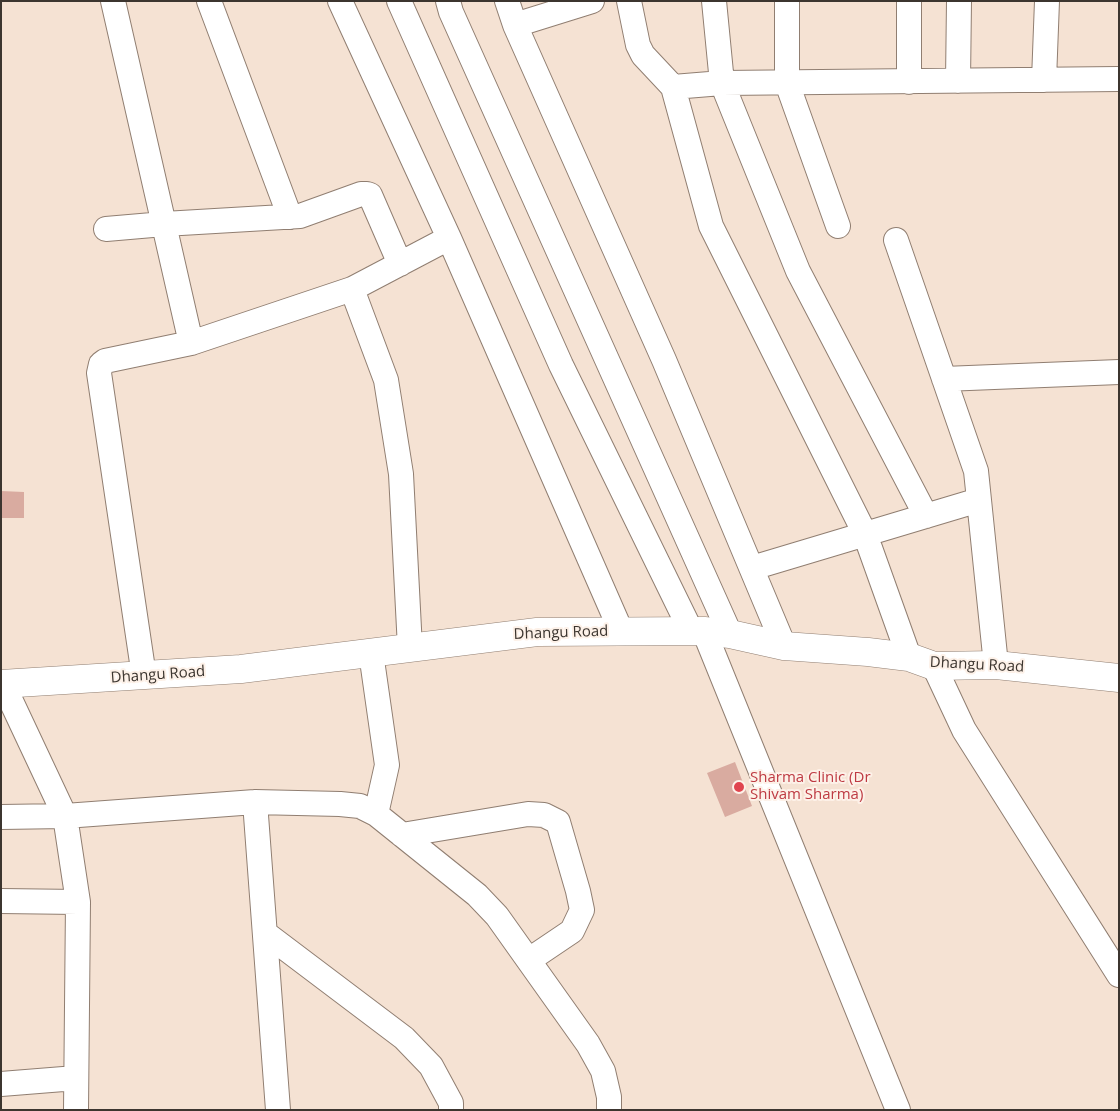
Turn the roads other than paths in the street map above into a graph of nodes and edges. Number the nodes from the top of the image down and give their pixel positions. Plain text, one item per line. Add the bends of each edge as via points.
1 (113, 1) edge
2 (209, 1) edge
3 (340, 1) edge
4 (399, 1) edge
5 (448, 1) edge
6 (507, 1) edge
7 (592, 1) edge
8 (629, 1) edge
9 (714, 1) edge
10 (787, 1) edge
11 (909, 1) edge
12 (959, 1) edge
13 (1047, 1) edge
14 (515, 25) junction
15 (1119, 79) edge
16 (1044, 80) junction
17 (958, 81) junction
18 (909, 82) junction
19 (722, 83) junction
20 (787, 83) junction
21 (673, 87) junction
22 (290, 217) junction
23 (164, 224) junction
24 (838, 226) dead end
25 (106, 229) dead end
26 (449, 238) junction
27 (896, 240) dead end
28 (400, 264) junction
29 (352, 289) junction
30 (191, 343) junction
31 (1119, 372) edge
32 (944, 379) junction
33 (979, 500) junction
34 (926, 516) junction
35 (865, 534) junction
36 (752, 568) junction
37 (621, 631) junction
38 (709, 632) junction
39 (784, 646) junction
40 (410, 648) junction
41 (371, 653) junction
42 (908, 657) junction
43 (996, 664) junction
44 (934, 666) junction
45 (144, 676) junction
46 (1119, 678) edge
47 (2, 684) edge
48 (255, 802) junction
49 (376, 814) junction
50 (65, 816) junction
51 (1, 817) edge
52 (402, 835) junction
53 (1, 902) edge
54 (78, 902) junction
55 (265, 933) junction
56 (529, 960) junction
57 (1119, 975) edge
58 (76, 1078) junction
59 (1, 1084) edge
60 (76, 1110) edge
61 (278, 1110) edge
62 (450, 1110) edge
63 (609, 1110) edge
64 (898, 1110) edge

1 - 23 street
2 - 22 street
3 - 26 street
4 - 38 street via 561,366
5 - 38 street
6 - 14 street
7 - 14 street
8 - 21 street via 643,55
9 - 19 street
10 - 20 street
11 - 18 street
12 - 17 street
13 - 16 street
14 - 36 street via 664,360
15 - 16 street
16 - 17 street
17 - 18 street
18 - 20 street
19 - 20 street
19 - 21 street
19 - 34 street via 798,271
20 - 24 street
21 - 35 street via 712,226
22 - 23 street
22 - 28 street via 360,194 370,195
23 - 25 street
23 - 30 street
26 - 28 street
26 - 37 street
27 - 32 street
28 - 29 street
29 - 30 street
29 - 40 street via 386,380 400,474
30 - 45 street via 106,361 100,367
31 - 32 street
32 - 33 street via 976,471
33 - 34 street
33 - 43 street
34 - 35 street
35 - 36 street
35 - 42 street
36 - 39 street
37 - 38 street, Dhangu Road
37 - 40 street, Dhangu Road via 536,632
38 - 39 street, Dhangu Road
38 - 64 street
39 - 42 street, Dhangu Road
40 - 41 street, Dhangu Road
41 - 45 street, Dhangu Road via 241,670
41 - 49 street via 387,765
42 - 44 street, Dhangu Road
43 - 44 street, Dhangu Road
43 - 46 street, Dhangu Road
44 - 57 street via 964,730
45 - 47 street, Dhangu Road
47 - 50 street
48 - 49 street via 340,804 360,806
48 - 50 street
48 - 55 street
49 - 52 street
50 - 51 street
50 - 54 street
52 - 56 street via 477,895
52 - 56 street via 528,814 544,815 558,822 582,910 572,931
53 - 54 street
54 - 58 street
55 - 61 street
55 - 62 street via 404,1038 431,1066 451,1103
56 - 63 street via 603,1071
58 - 59 street
58 - 60 street

